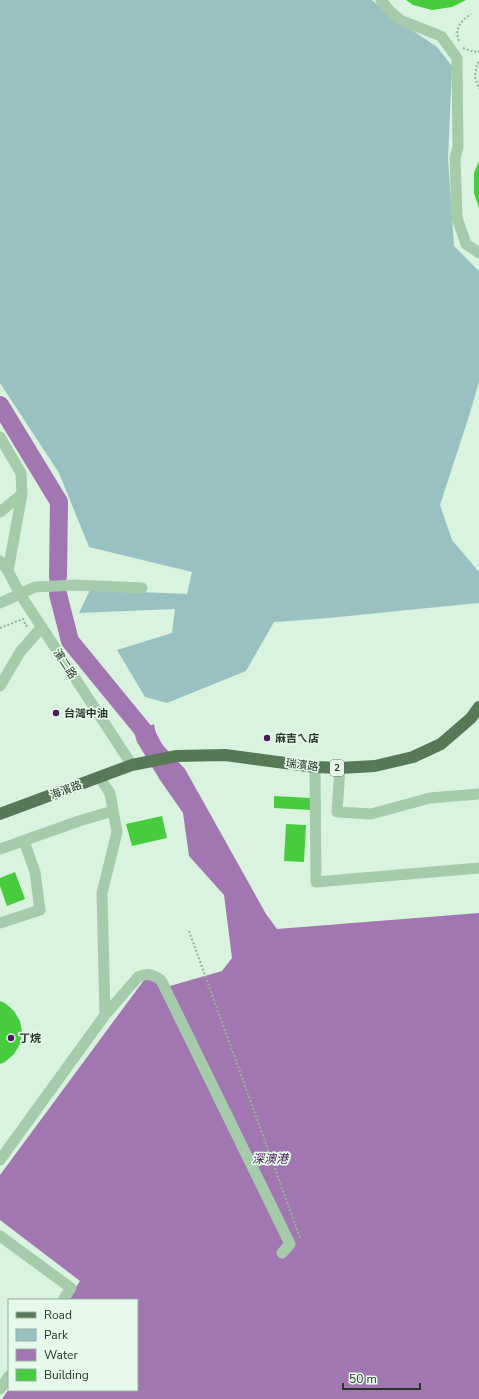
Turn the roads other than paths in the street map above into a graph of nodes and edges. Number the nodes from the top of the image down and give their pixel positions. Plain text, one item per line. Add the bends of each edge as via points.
1 (381, 0) edge
2 (479, 253) edge
3 (0, 437) edge
4 (22, 494) junction
5 (0, 512) edge
6 (0, 561) edge
7 (8, 571) junction
8 (142, 588) dead end
9 (20, 594) junction
10 (0, 603) edge
11 (42, 627) junction
12 (0, 686) edge
13 (479, 707) edge
14 (132, 765) junction
15 (315, 767) junction
16 (340, 768) junction
17 (99, 777) junction
18 (479, 794) edge
19 (113, 811) junction
20 (0, 814) edge
21 (24, 841) junction
22 (0, 849) edge
23 (479, 868) edge
24 (0, 923) edge
25 (105, 1015) junction
26 (0, 1160) edge
27 (0, 1236) edge
28 (282, 1253) dead end
29 (63, 1299) edge
30 (8, 1377) edge
31 (0, 1389) edge

1 - 2 street via 400,20 441,36 457,58 457,218 466,244
3 - 4 street via 21,473
4 - 5 street
4 - 7 street
6 - 7 street, 濱二路
7 - 9 street, 濱二路
8 - 9 street via 75,585 35,587
9 - 10 street
9 - 11 street, 濱二路
11 - 12 street via 20,652
11 - 14 street, 濱二路
13 - 16 main road, 瑞濱路 / 2 via 471,718 441,744 413,758 375,766
14 - 15 main road, 瑞濱路 / 2 via 177,756 225,755
14 - 17 main road, 海濱路 / 2
15 - 16 main road, 瑞濱路 / 2
15 - 23 street via 316,882
16 - 18 street via 337,812 371,814 430,798
17 - 19 street via 110,793
17 - 20 main road, 海濱路 / 2
19 - 21 street
19 - 25 street via 116,832 102,893
21 - 22 street
21 - 24 street via 35,872 40,910
25 - 26 street
25 - 28 street via 138,977 154,974 161,980 290,1244
27 - 29 street via 71,1288
30 - 31 street

